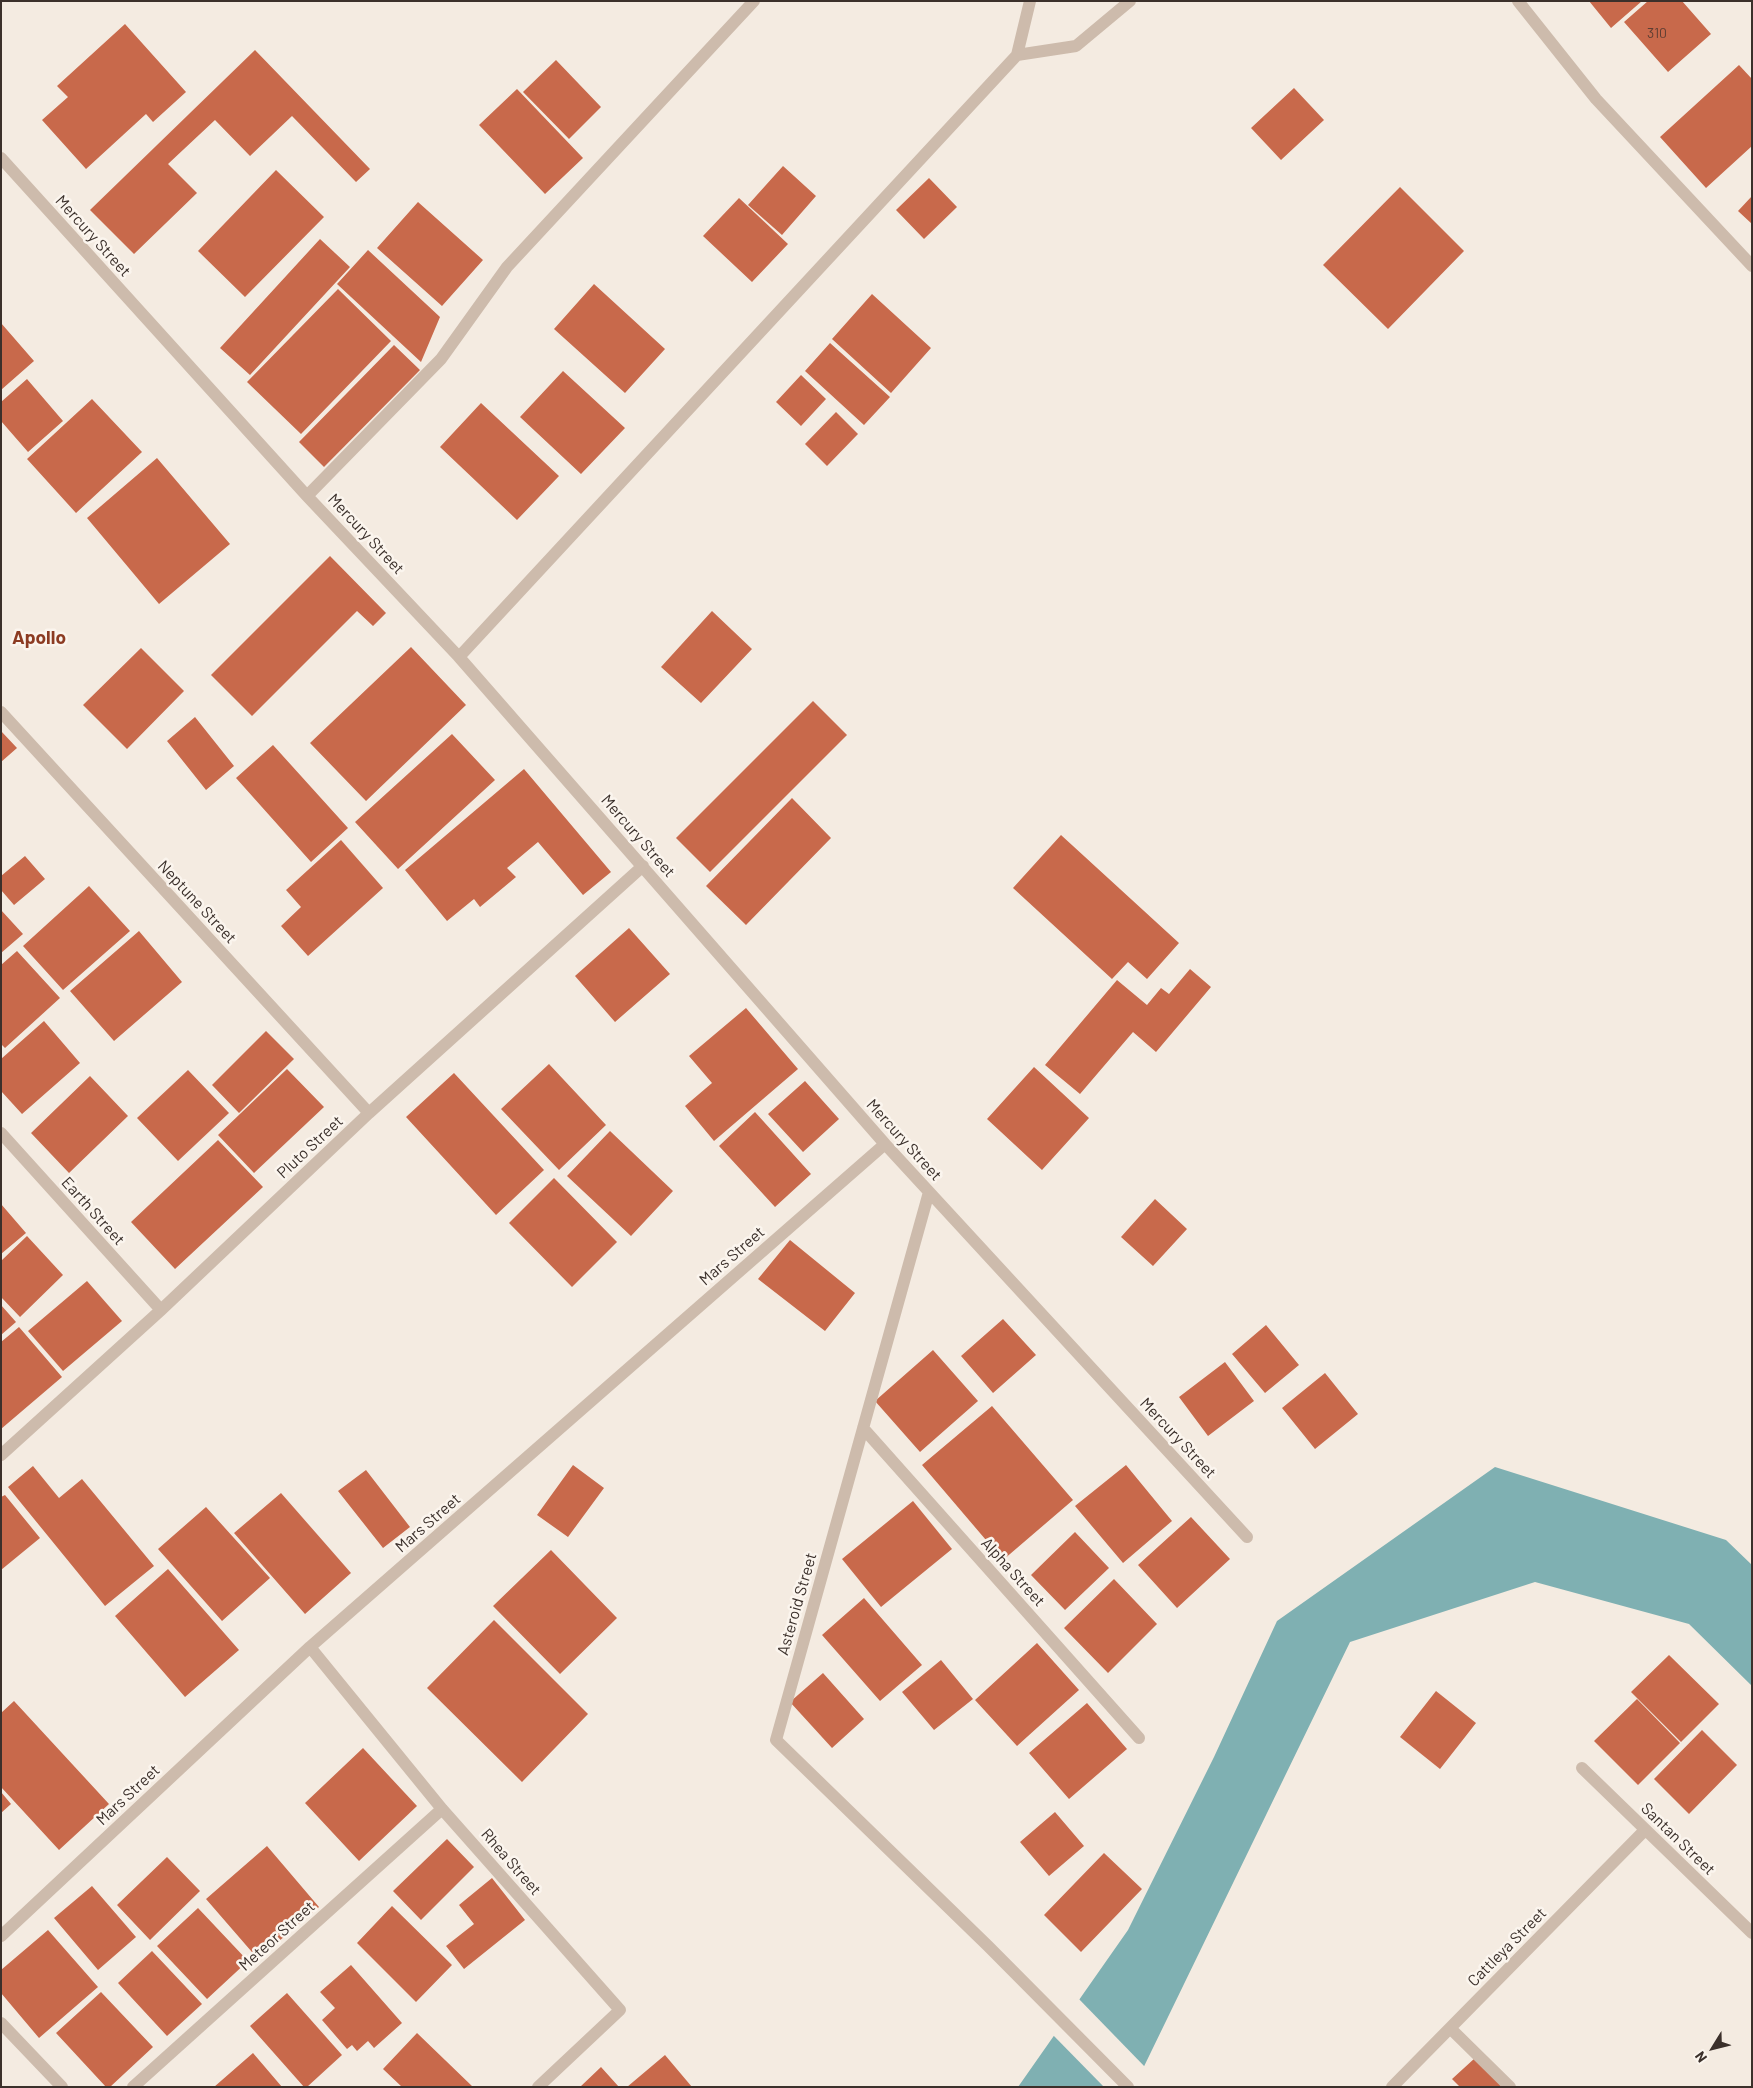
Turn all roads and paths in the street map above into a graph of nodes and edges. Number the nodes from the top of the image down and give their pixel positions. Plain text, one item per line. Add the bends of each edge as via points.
1 (754, 1) edge
2 (1030, 1) edge
3 (1130, 1) edge
4 (1518, 1) edge
5 (1017, 55) junction
6 (1, 158) edge
7 (1752, 266) edge
8 (308, 496) junction
9 (459, 657) junction
10 (1, 712) edge
11 (643, 866) junction
12 (369, 1113) junction
13 (1, 1134) edge
14 (885, 1144) junction
15 (929, 1192) junction
16 (161, 1310) junction
17 (863, 1428) junction
18 (4, 1448) edge
19 (1247, 1537) dead end
20 (310, 1648) junction
21 (1139, 1738) dead end
22 (1582, 1768) dead end
23 (442, 1809) junction
24 (1645, 1830) junction
25 (1752, 1933) edge
26 (1, 1936) edge
27 (1, 2023) edge
28 (1450, 2028) junction
29 (62, 2087) edge
30 (132, 2087) edge
31 (538, 2087) edge
32 (1128, 2087) edge
33 (1392, 2087) edge
34 (1510, 2087) edge

1 - 8 street via 507,267 441,359
2 - 5 street
3 - 5 street via 1076,46
4 - 7 street via 1596,99
5 - 9 street
6 - 8 street, Mercury Street
8 - 9 street, Mercury Street
9 - 11 street, Mercury Street
10 - 12 street, Neptune Street
11 - 12 street, Pluto Street
11 - 14 street, Mercury Street
12 - 16 street, Pluto Street
13 - 16 street, Earth Street
14 - 15 street, Mercury Street
14 - 20 street, Mars Street
15 - 17 street, Asteroid Street
15 - 19 street, Mercury Street
16 - 18 street, Pluto Street
17 - 21 street, Alpha Street
17 - 32 street, Asteroid Street via 776,1740
20 - 23 street, Rhea Street
20 - 26 street, Mars Street
22 - 24 street, Santan Street
23 - 30 street, Meteor Street
23 - 31 street, Rhea Street via 620,2010
24 - 25 street, Santan Street
24 - 28 street, Cattleya Street
27 - 29 street
28 - 33 street, Cattleya Street
28 - 34 street

